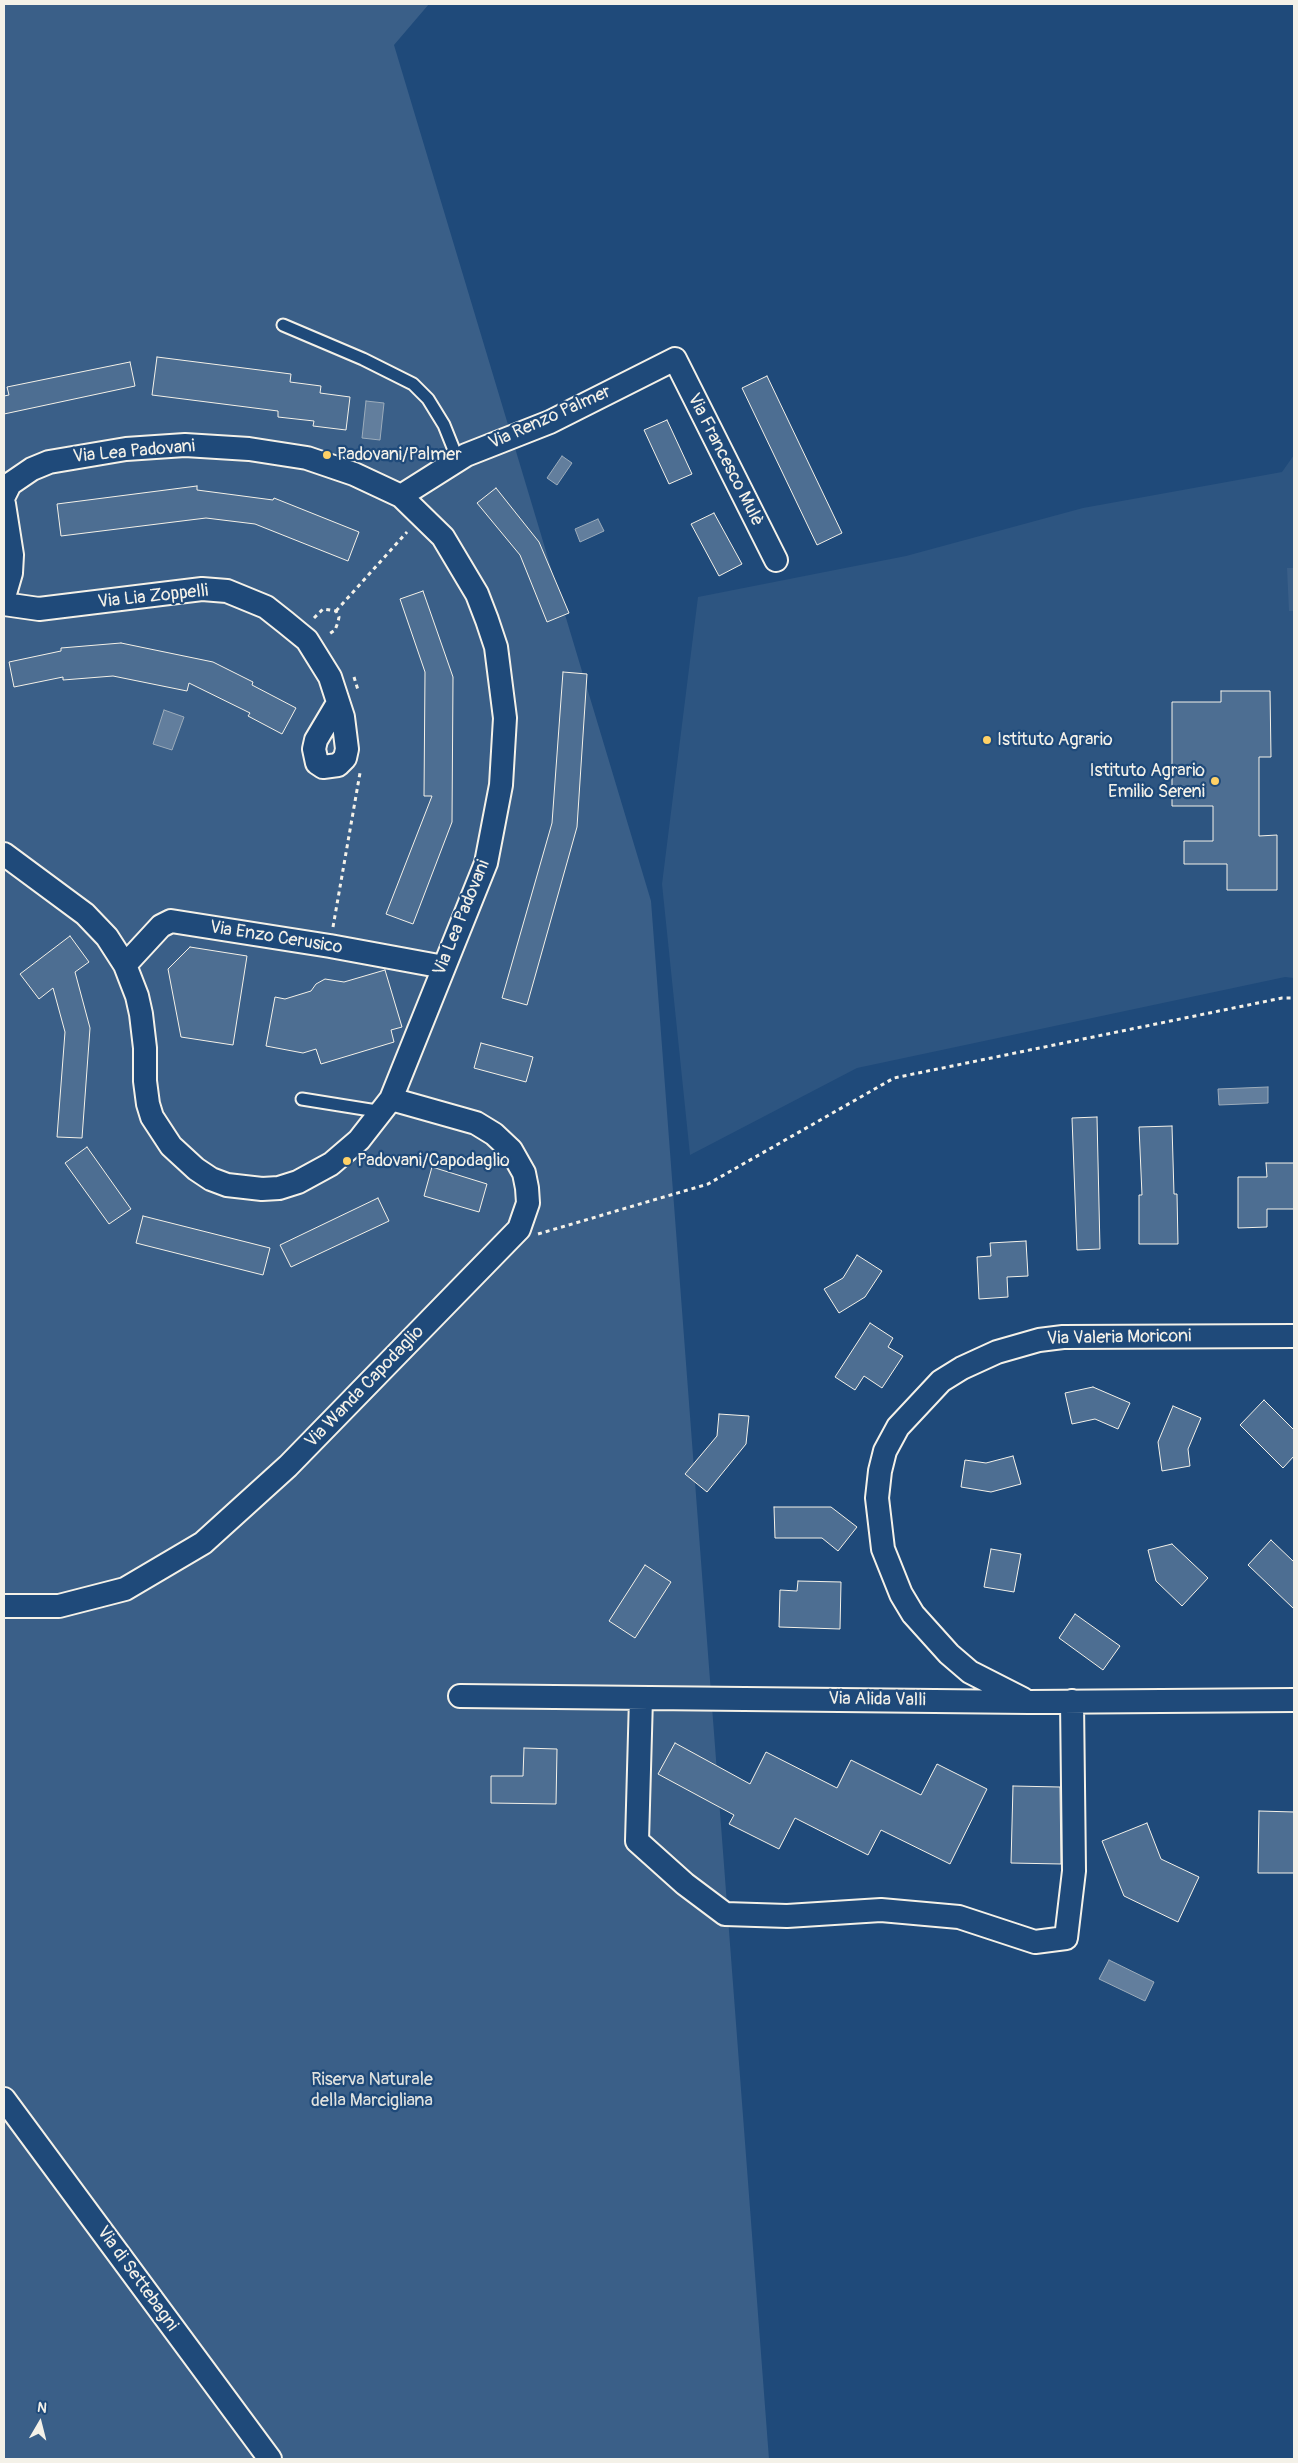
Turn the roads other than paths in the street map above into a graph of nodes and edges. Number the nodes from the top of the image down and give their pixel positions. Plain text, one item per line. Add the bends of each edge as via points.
1 (283, 325) dead end
2 (675, 360) joint
3 (458, 460) junction
4 (4, 496) edge
5 (402, 496) junction
6 (4, 504) edge
7 (776, 560) dead end
8 (4, 597) edge
9 (4, 604) edge
10 (338, 703) dead end
11 (4, 854) edge
12 (125, 965) junction
13 (444, 967) junction
14 (302, 1099) dead end
15 (387, 1106) junction
16 (1294, 1336) edge
17 (4, 1606) edge
18 (460, 1696) dead end
19 (641, 1698) junction
20 (1294, 1700) edge
21 (1072, 1701) junction
22 (1030, 1702) junction
23 (4, 2099) edge
24 (270, 2459) edge

1 - 3 lane via 413,384 428,399 444,425
2 - 3 street, Via Renzo Palmer via 550,422
2 - 7 street, Via Francesco Mulè
3 - 5 street, Via Renzo Palmer
4 - 5 street, Via Lea Padovani via 10,484 49,462 126,449 185,445 249,449 307,458 354,474
5 - 13 street, Via Lea Padovani via 443,537 477,594 496,647 505,718 501,785 486,864
6 - 8 street via 12,555
9 - 10 street, Via Lia Zoppelli via 39,609 202,589 227,591 266,607 307,640 330,676
11 - 12 street, Via Lea Padovani via 86,914 108,937
12 - 13 street, Via Enzo Cerusico via 161,926 171,921
12 - 15 street, Via Lea Padovani via 141,1014 145,1081 152,1117 182,1157 211,1179 227,1185 262,1189 298,1182 347,1151
13 - 15 street, Via Lea Padovani
14 - 15 lane
15 - 17 street, Via Wanda Capodaglio via 476,1123 494,1134 511,1150 524,1173 528,1203 519,1229 288,1466 204,1543 125,1589 59,1606
16 - 22 street, Via Valeria Moriconi via 1062,1337 1039,1340 997,1352 962,1368 942,1381 898,1428 885,1451 877,1498 883,1549 901,1594 913,1614 948,1654 970,1672
18 - 19 street, Via Alida Valli
19 - 21 street via 637,1841 725,1914 787,1916 881,1910 959,1917 1035,1942 1066,1938 1074,1870
19 - 22 street, Via Alida Valli
20 - 21 street, Via Alida Valli
21 - 22 street, Via Alida Valli
23 - 24 street, Via di Settebagni

